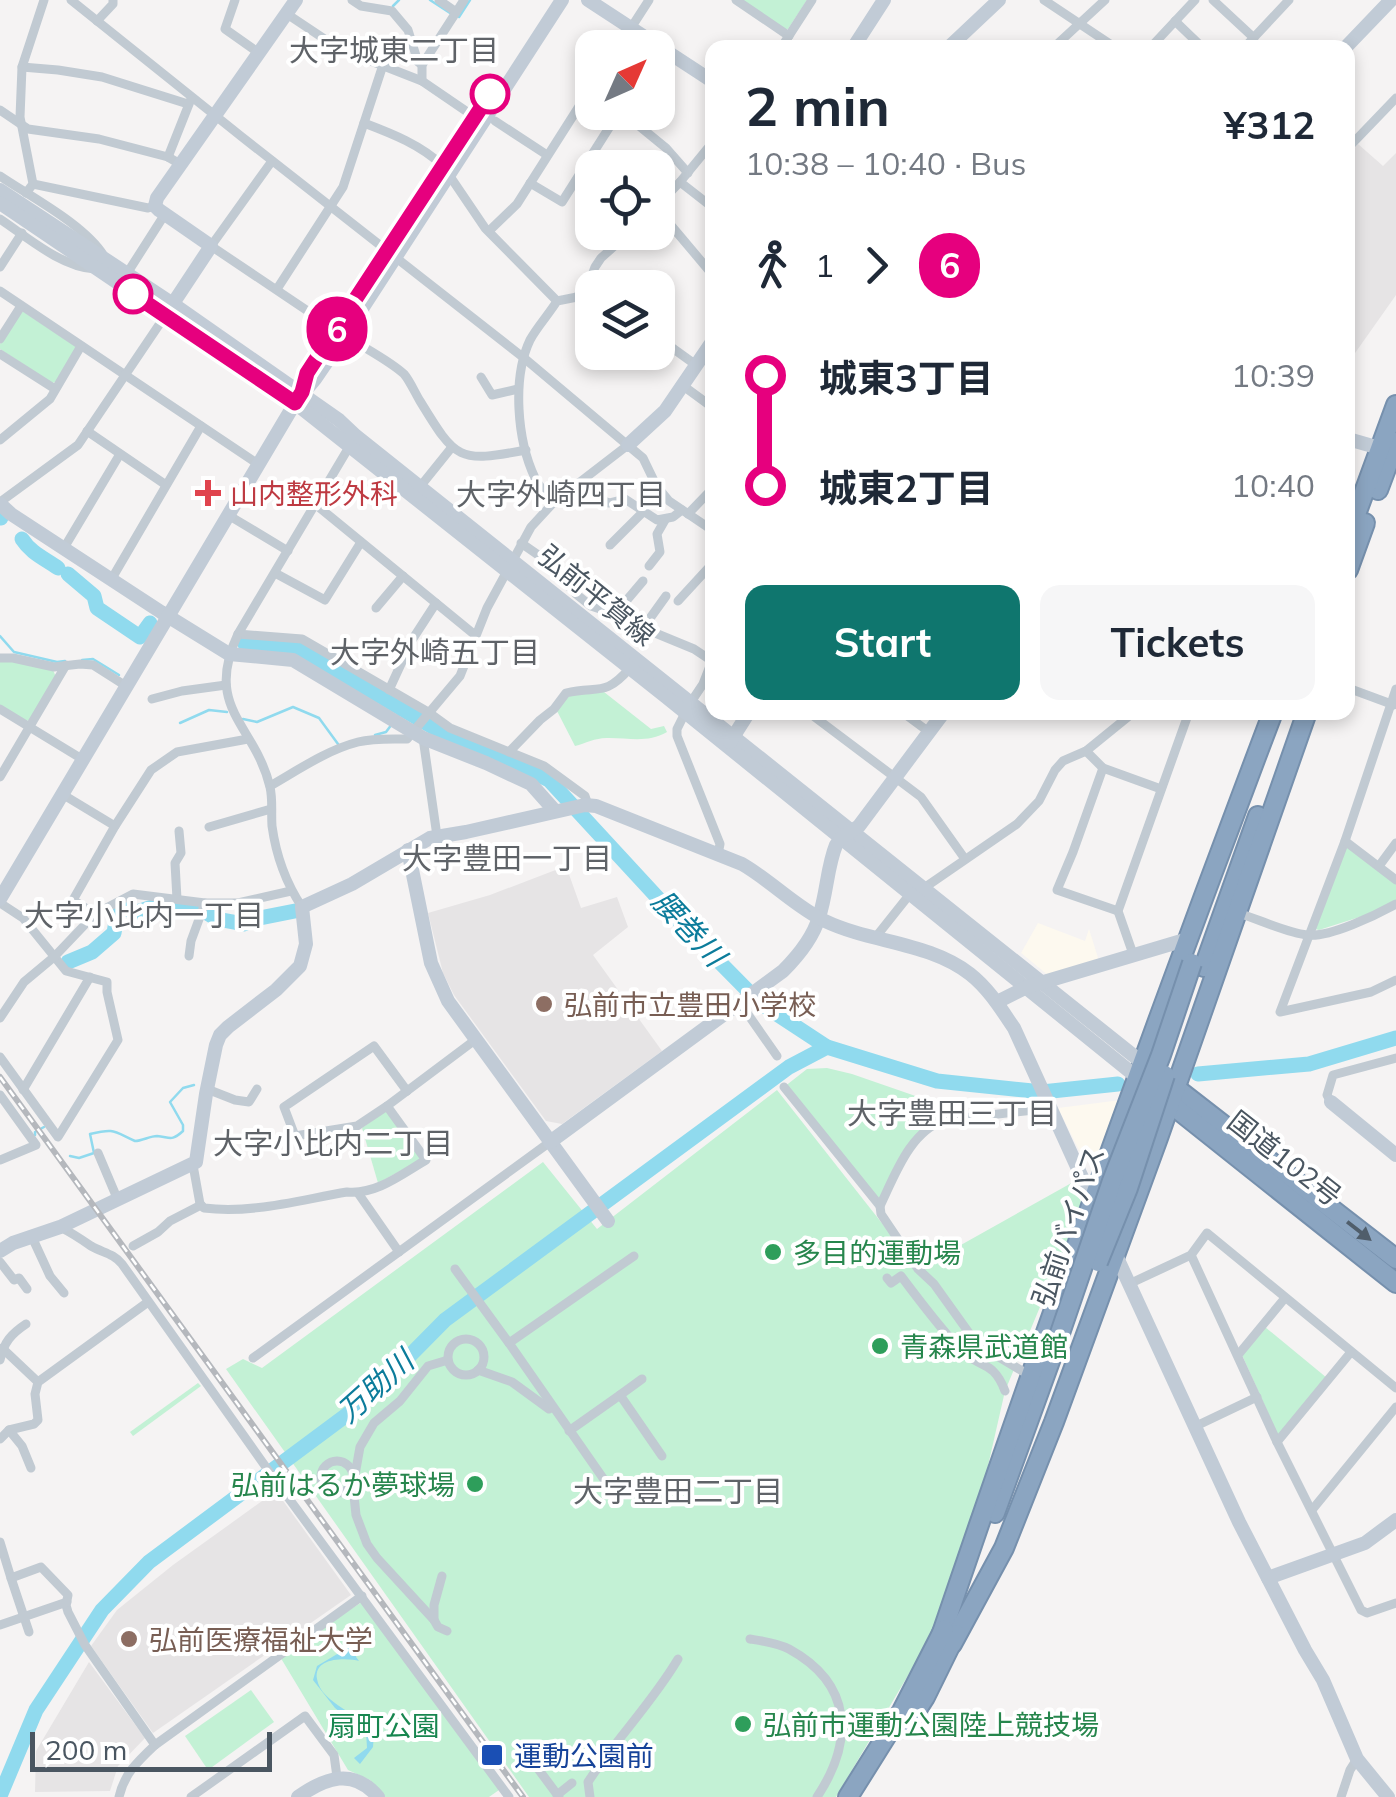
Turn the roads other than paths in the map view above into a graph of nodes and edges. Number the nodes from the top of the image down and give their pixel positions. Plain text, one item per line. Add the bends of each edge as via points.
1 (44, 0) edge
2 (71, 0) edge
3 (113, 0) edge
4 (234, 0) edge
5 (296, 0) edge
6 (352, 0) edge
7 (439, 0) edge
8 (464, 0) edge
9 (551, 0) edge
10 (562, 0) edge
11 (588, 0) edge
12 (650, 0) edge
13 (736, 0) edge
14 (812, 0) edge
15 (884, 0) edge
16 (999, 0) edge
17 (1044, 0) edge
18 (1104, 0) edge
19 (1195, 0) edge
20 (1213, 0) edge
21 (1288, 0) edge
22 (1390, 0) edge
23 (456, 12) junction
24 (286, 14) junction
25 (97, 21) junction
26 (1175, 21) junction
27 (1078, 24) junction
28 (631, 28) junction
29 (788, 36) junction
30 (1254, 38) joint
31 (786, 40) edge
32 (858, 40) edge
33 (956, 40) edge
34 (1061, 40) edge
35 (1103, 40) edge
36 (1157, 40) edge
37 (1195, 40) edge
38 (1352, 40) edge
39 (258, 53) junction
40 (422, 65) junction
41 (22, 67) junction
42 (382, 68) junction
43 (705, 76) edge
44 (422, 82) junction
45 (1396, 98) edge
46 (190, 100) junction
47 (0, 110) edge
48 (215, 115) junction
49 (575, 115) edge
50 (484, 120) junction
51 (364, 123) junction
52 (22, 124) junction
53 (608, 130) edge
54 (643, 130) edge
55 (1355, 141) edge
56 (705, 152) edge
57 (548, 155) junction
58 (174, 161) junction
59 (272, 161) junction
60 (446, 170) junction
61 (688, 173) junction
62 (0, 176) edge
63 (680, 182) junction
64 (530, 183) junction
65 (33, 184) junction
66 (675, 188) edge
67 (0, 190) edge
68 (26, 194) junction
69 (705, 201) edge
70 (0, 203) edge
71 (331, 206) junction
72 (160, 210) junction
73 (0, 218) edge
74 (675, 229) edge
75 (489, 232) junction
76 (22, 234) junction
77 (212, 246) junction
78 (610, 250) edge
79 (391, 254) junction
80 (102, 265) junction
81 (705, 265) edge
82 (0, 267) edge
83 (593, 270) edge
84 (126, 276) junction
85 (277, 289) junction
86 (0, 292) edge
87 (575, 298) edge
88 (557, 302) junction
89 (21, 306) junction
90 (169, 310) junction
91 (340, 332) junction
92 (0, 338) edge
93 (81, 346) junction
94 (675, 348) edge
95 (705, 352) edge
96 (0, 354) edge
97 (524, 358) junction
98 (696, 365) junction
99 (125, 375) junction
100 (481, 377) dead end
101 (682, 385) junction
102 (56, 389) junction
103 (518, 389) junction
104 (298, 398) junction
105 (705, 402) edge
106 (1396, 405) edge
107 (201, 426) junction
108 (88, 431) junction
109 (0, 440) edge
110 (353, 440) junction
111 (1355, 440) edge
112 (628, 445) junction
113 (452, 447) junction
114 (1391, 449) edge
115 (526, 450) junction
116 (120, 454) junction
117 (258, 464) junction
118 (166, 485) junction
119 (572, 488) junction
120 (417, 491) junction
121 (705, 495) edge
122 (554, 502) junction
123 (0, 503) edge
124 (314, 504) junction
125 (644, 511) junction
126 (685, 512) junction
127 (228, 515) junction
128 (665, 520) junction
129 (705, 525) edge
130 (361, 542) junction
131 (1355, 542) edge
132 (521, 543) junction
133 (610, 545) dead end
134 (64, 548) junction
135 (288, 551) junction
136 (511, 566) junction
137 (649, 566) dead end
138 (705, 572) edge
139 (275, 573) junction
140 (404, 576) junction
141 (111, 580) junction
142 (642, 581) dead end
143 (666, 596) dead end
144 (436, 602) junction
145 (678, 602) dead end
146 (376, 608) dead end
147 (615, 614) junction
148 (168, 617) junction
149 (643, 628) junction
150 (238, 634) junction
151 (474, 634) junction
152 (229, 654) junction
153 (705, 656) edge
154 (0, 658) edge
155 (66, 665) junction
156 (630, 668) junction
157 (705, 679) edge
158 (226, 685) junction
159 (126, 686) junction
160 (1396, 689) edge
161 (389, 690) junction
162 (1355, 691) edge
163 (152, 699) dead end
164 (1394, 705) edge
165 (688, 707) junction
166 (0, 709) edge
167 (426, 714) junction
168 (743, 720) edge
169 (819, 720) edge
170 (913, 720) edge
171 (938, 720) edge
172 (1124, 720) edge
173 (1186, 720) edge
174 (1270, 720) edge
175 (1281, 720) edge
176 (1293, 720) edge
177 (1304, 720) edge
178 (30, 727) junction
179 (929, 732) junction
180 (417, 733) junction
181 (248, 739) junction
182 (731, 741) junction
183 (1086, 751) junction
184 (510, 752) junction
185 (82, 759) junction
186 (1103, 768) junction
187 (0, 775) edge
188 (895, 778) junction
189 (270, 786) junction
190 (1161, 789) junction
191 (62, 793) junction
192 (586, 805) junction
193 (271, 809) junction
194 (560, 809) junction
195 (115, 826) junction
196 (209, 828) dead end
197 (179, 831) dead end
198 (846, 834) junction
199 (437, 836) junction
200 (1345, 841) junction
201 (1396, 843) edge
202 (408, 850) junction
203 (718, 854) junction
204 (965, 859) junction
205 (1378, 866) junction
206 (1396, 880) edge
207 (291, 891) junction
208 (917, 891) junction
209 (177, 898) junction
210 (0, 901) edge
211 (1396, 904) edge
212 (203, 907) junction
213 (302, 907) junction
214 (1118, 910) junction
215 (1238, 913) junction
216 (96, 914) junction
217 (819, 919) junction
218 (1309, 936) junction
219 (874, 938) junction
220 (1188, 939) junction
221 (1133, 954) junction
222 (189, 956) dead end
223 (54, 957) junction
224 (1198, 965) junction
225 (90, 977) junction
226 (1396, 980) edge
227 (1042, 983) junction
228 (1026, 987) junction
229 (742, 1002) junction
230 (997, 1002) junction
231 (0, 1018) edge
232 (475, 1040) junction
233 (778, 1056) dead end
234 (0, 1057) edge
235 (1396, 1058) edge
236 (1141, 1071) junction
237 (784, 1087) dead end
238 (207, 1089) junction
239 (256, 1089) dead end
240 (24, 1090) junction
241 (407, 1091) junction
242 (0, 1095) edge
243 (1173, 1095) junction
244 (1331, 1102) joint
245 (1050, 1105) junction
246 (387, 1106) junction
247 (550, 1142) junction
248 (98, 1153) dead end
249 (1396, 1154) edge
250 (0, 1160) edge
251 (193, 1165) junction
252 (358, 1193) junction
253 (117, 1198) junction
254 (1093, 1202) junction
255 (201, 1205) junction
256 (880, 1206) junction
257 (605, 1217) dead end
258 (60, 1227) junction
259 (32, 1237) junction
260 (133, 1246) dead end
261 (0, 1251) edge
262 (400, 1252) junction
263 (1191, 1255) junction
264 (634, 1256) dead end
265 (1116, 1256) junction
266 (1396, 1260) edge
267 (0, 1262) edge
268 (455, 1269) dead end
269 (887, 1278) dead end
270 (1396, 1283) edge
271 (1129, 1284) junction
272 (27, 1289) dead end
273 (64, 1293) dead end
274 (1286, 1298) junction
275 (148, 1302) junction
276 (26, 1324) dead end
277 (508, 1343) junction
278 (2, 1348) junction
279 (1351, 1352) junction
280 (1238, 1356) junction
281 (253, 1358) dead end
282 (0, 1360) edge
283 (448, 1360) junction
284 (478, 1370) junction
285 (1029, 1374) junction
286 (642, 1379) dead end
287 (38, 1382) junction
288 (1396, 1388) edge
289 (1005, 1391) dead end
290 (620, 1395) junction
291 (1257, 1397) junction
292 (1396, 1407) edge
293 (559, 1416) junction
294 (1194, 1427) junction
295 (9, 1430) junction
296 (569, 1431) junction
297 (0, 1439) edge
298 (1277, 1442) junction
299 (662, 1456) dead end
300 (31, 1468) dead end
301 (612, 1490) dead end
302 (1312, 1510) junction
303 (1396, 1520) edge
304 (0, 1542) edge
305 (1335, 1554) junction
306 (442, 1576) dead end
307 (12, 1578) junction
308 (1268, 1578) junction
309 (362, 1596) junction
310 (67, 1602) junction
311 (1396, 1603) edge
312 (24, 1616) junction
313 (434, 1620) junction
314 (0, 1625) edge
315 (447, 1631) dead end
316 (29, 1632) dead end
317 (750, 1638) dead end
318 (946, 1640) junction
319 (678, 1659) dead end
320 (154, 1745) junction
321 (1357, 1760) junction
322 (533, 1762) dead end
323 (337, 1777) junction
324 (572, 1783) dead end
325 (558, 1796) edge
326 (119, 1797) edge
327 (191, 1797) edge
328 (298, 1797) edge
329 (378, 1797) edge
330 (508, 1797) edge
331 (590, 1797) edge
332 (817, 1797) edge
333 (848, 1797) edge
334 (861, 1797) edge
335 (1342, 1797) edge
336 (1388, 1797) edge

1 - 41 street
2 - 25 street
3 - 25 street
4 - 39 street via 225,29
5 - 24 street
6 - 40 street via 392,11
7 - 23 street
8 - 23 street
9 - 50 street
10 - 50 street
11 - 28 street
12 - 28 street
13 - 29 street
14 - 29 street
15 - 32 street
16 - 33 street
17 - 27 street
18 - 27 street
19 - 26 street
20 - 30 street
21 - 30 street
22 - 38 street
23 - 40 street
24 - 39 street
24 - 42 street
25 - 46 street
26 - 36 street
26 - 37 street
27 - 34 street
27 - 35 street
28 - 43 street
29 - 31 street
39 - 48 street
40 - 44 street
41 - 46 street
41 - 52 street
42 - 44 street
42 - 51 street
44 - 50 street
45 - 55 street
46 - 48 street
46 - 58 street
47 - 52 street
48 - 58 street
48 - 59 street
49 - 57 street
50 - 57 street
50 - 60 street
51 - 60 street via 402,138
51 - 71 street
52 - 58 street
52 - 65 street
53 - 64 street via 562,202
54 - 61 street
56 - 61 street
57 - 64 street
58 - 72 street via 157,198
59 - 71 street
59 - 77 street
60 - 75 street
60 - 79 street
61 - 63 street
62 - 68 street
63 - 66 street
63 - 69 street
64 - 75 street
65 - 68 street
65 - 72 street
67 - 80 street, 弘前平賀線
68 - 80 street via 96,244
70 - 80 street, 弘前平賀線
71 - 79 street
71 - 85 street
72 - 77 street
72 - 84 street
73 - 76 street
74 - 81 street
75 - 88 street
76 - 80 street via 82,268
76 - 82 street
77 - 85 street
77 - 90 street
78 - 83 street
79 - 91 street
79 - 97 street
80 - 84 street, 弘前平賀線
80 - 90 street, 弘前平賀線
84 - 90 street, 弘前平賀線
85 - 91 street
86 - 89 street
87 - 88 street
88 - 97 street
89 - 92 street
89 - 93 street
90 - 99 street
90 - 104 street, 弘前平賀線
91 - 104 street
91 - 113 street via 405,375
93 - 99 street
93 - 102 street
94 - 98 street
95 - 98 street
96 - 102 street
97 - 103 street
97 - 112 street
98 - 101 street
99 - 107 street
99 - 108 street
100 - 103 street via 492,396
101 - 105 street
101 - 112 street
102 - 109 street
103 - 115 street
104 - 110 street, 弘前平賀線 via 339,420
104 - 117 street
106 - 114 highway
107 - 117 street
107 - 118 street
108 - 116 street
108 - 123 street
110 - 120 street, 弘前平賀線
110 - 124 street
111 - 114 street
112 - 119 street
112 - 126 street via 643,458 656,486
113 - 115 street via 472,458
113 - 120 street
114 - 131 highway
115 - 122 street via 536,482
116 - 118 street
116 - 134 street
117 - 127 street
118 - 141 street
119 - 122 street
119 - 125 street via 609,502 626,498
120 - 136 street, 弘前平賀線
121 - 126 street
122 - 132 street
123 - 134 street
124 - 130 street
124 - 135 street
125 - 128 street
125 - 133 street
126 - 128 street
126 - 129 street
127 - 135 street
127 - 148 street
128 - 137 street via 657,534 660,552
130 - 139 street via 325,600
130 - 140 street
132 - 136 street
132 - 147 street via 583,600
134 - 141 street
135 - 139 street
136 - 151 street
136 - 156 street, 弘前平賀線
136 - 165 street, 弘前平賀線
138 - 145 street
139 - 150 street
140 - 144 street
140 - 146 street
141 - 148 street
142 - 147 street
143 - 149 street
144 - 151 street
144 - 161 street
147 - 149 street
148 - 152 street
148 - 159 street
149 - 153 street
150 - 152 street
150 - 161 street via 302,639
151 - 167 street via 460,676
152 - 158 street
152 - 180 street via 293,660
154 - 155 street
155 - 159 street via 93,665
155 - 178 street
156 - 165 street, 弘前平賀線
156 - 184 street via 604,690 566,693
157 - 165 street
158 - 163 street
158 - 181 street
159 - 185 street
160 - 164 street
161 - 167 street
162 - 164 street
164 - 200 street
165 - 182 street, 弘前平賀線
165 - 203 street via 677,736 720,844
166 - 178 street
167 - 180 street
167 - 184 street
168 - 182 street
169 - 188 street
170 - 179 street
171 - 179 street
172 - 183 street
173 - 190 street
174 - 220 highway
175 - 224 highway, 弘前バイパス
176 - 224 highway, 弘前バイパス
177 - 215 highway
178 - 185 street
178 - 187 street
179 - 188 street
180 - 189 street via 358,742
180 - 194 street via 532,784
180 - 199 street
181 - 189 street
181 - 195 street via 177,752 151,770
182 - 198 street, 弘前平賀線
183 - 186 street
183 - 204 street via 1063,761 1017,824
184 - 192 street via 558,775 585,796
185 - 191 street
186 - 190 street
186 - 214 street via 1057,890
188 - 198 street
188 - 204 street via 921,797
189 - 193 street
190 - 214 street
191 - 195 street
191 - 210 street
192 - 194 street
192 - 203 street
193 - 196 street
193 - 207 street
194 - 199 street
195 - 216 street via 73,900
197 - 209 street
198 - 208 street, 弘前平賀線
198 - 217 street via 834,848
199 - 202 street
200 - 205 street
200 - 218 street
201 - 205 street
202 - 213 street
202 - 232 street via 436,977
203 - 217 street via 761,875
204 - 208 street
205 - 206 street
207 - 212 street
207 - 213 street
208 - 219 street
208 - 227 street, 弘前平賀線
208 - 228 street, 弘前平賀線
209 - 212 street
209 - 216 street via 133,894
210 - 223 street
211 - 218 street
212 - 222 street
213 - 238 street via 306,944 300,966 220,1035
214 - 221 street
215 - 218 street
215 - 243 highway
216 - 223 street
217 - 219 street
217 - 229 street via 794,961
218 - 226 street via 1280,1012
219 - 230 street via 952,963
220 - 221 street
220 - 236 highway
221 - 227 street
223 - 225 street via 66,971
223 - 231 street via 24,982
224 - 318 highway, 弘前バイパス, bridge via 1112,1180 1063,1341
225 - 240 street
225 - 240 street via 106,982 118,1040 58,1137
227 - 228 street
227 - 236 street, 弘前平賀線
228 - 230 street
228 - 236 street, 弘前平賀線
229 - 233 street
229 - 247 street
230 - 245 street
232 - 241 street
232 - 247 street
234 - 240 street
235 - 244 street via 1334,1075
236 - 243 highway, 国道102号
236 - 254 highway
237 - 256 street
238 - 239 street via 249,1102
238 - 251 street
241 - 246 street
241 - 246 street via 374,1046 284,1107 295,1136 357,1126
242 - 250 street via 36,1145
243 - 265 highway
243 -> 266 highway, 国道102号
243 - 270 highway, 国道102号
244 - 249 street
245 - 254 street
245 - 256 street via 932,1124 903,1160
246 - 252 street via 426,1160
247 - 257 street
247 - 262 street
248 - 253 street
251 - 253 street
251 - 255 street
252 - 255 street via 226,1211
252 - 262 street
253 - 258 street
254 - 265 street
254 - 285 highway
255 - 260 street
256 - 285 street via 911,1260 977,1344
258 - 259 street
258 - 275 street via 115,1255
259 - 261 street
259 - 273 street
262 - 281 street
263 - 271 street
263 - 274 street via 1208,1233
263 - 280 street
264 - 277 street
265 - 271 street
265 - 318 highway via 1004,1548
267 - 272 street
268 - 277 street
269 - 289 street via 891,1283 901,1276 965,1355 991,1368
271 - 294 street
274 - 279 street
274 - 280 street
275 - 287 street
275 - 309 street
276 - 278 street
277 - 293 street
278 - 282 street
278 - 287 street
279 - 288 street
279 - 298 street
280 - 291 street
283 - 284 street via 461,1374
283 - 284 street via 456,1342 473,1340 484,1354
283 - 313 street via 428,1366 374,1422 353,1481 367,1544
284 - 293 street via 524,1389
285 - 318 highway
286 - 290 street
287 - 295 street via 38,1420
290 - 296 street
290 - 299 street
291 - 294 street
291 - 298 street
292 - 302 street
293 - 296 street
294 - 308 street
295 - 297 street
295 - 300 street
296 - 301 street
298 - 302 street
302 - 305 street
303 - 305 street
304 - 307 street
305 - 308 street
305 - 311 street via 1362,1610
306 - 313 street
307 - 310 street via 41,1567
307 - 312 street
308 - 321 street
309 - 320 street
309 - 330 street
310 - 312 street
310 - 320 street via 84,1646
312 - 314 street
312 - 316 street
313 - 315 street
317 - 332 street via 786,1647 812,1665 837,1698 842,1735
318 - 333 highway, 弘前バイパス
318 - 334 highway, 弘前バイパス via 925,1697
319 - 331 street via 588,1782
320 - 326 street via 127,1774
321 - 335 street
321 - 336 street
322 - 325 street
323 - 327 street via 334,1755 305,1716
323 - 328 street
323 - 329 street via 366,1784
324 - 325 street

